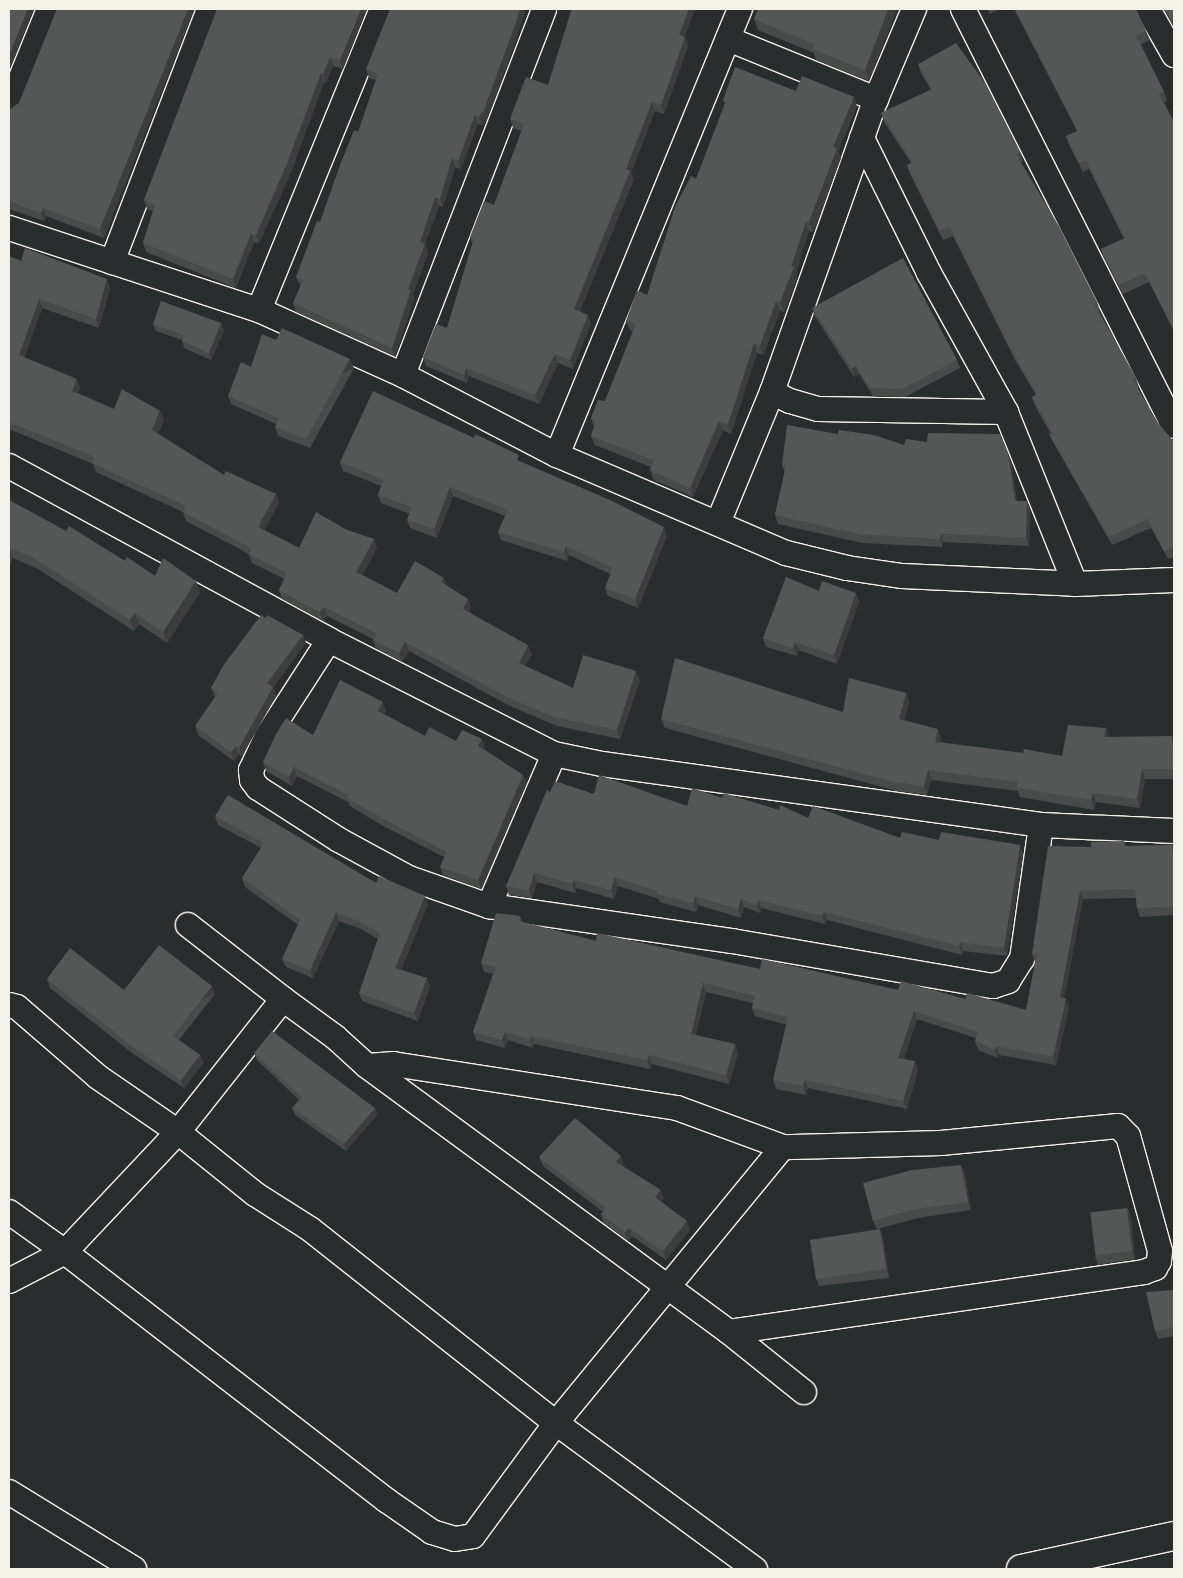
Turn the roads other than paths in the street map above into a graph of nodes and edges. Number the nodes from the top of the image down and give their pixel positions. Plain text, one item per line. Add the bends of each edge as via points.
1 (48, 9) edge
2 (209, 9) edge
3 (382, 9) edge
4 (544, 9) edge
5 (740, 9) edge
6 (914, 9) edge
7 (963, 9) edge
8 (1148, 9) edge
9 (728, 39) junction
10 (1174, 55) edge
11 (876, 99) junction
12 (9, 107) edge
13 (862, 138) junction
14 (9, 228) edge
15 (112, 262) junction
16 (259, 310) junction
17 (403, 375) junction
18 (772, 392) junction
19 (1006, 412) junction
20 (1174, 426) edge
21 (557, 455) junction
22 (9, 466) edge
23 (718, 523) junction
24 (1174, 580) edge
25 (1075, 584) junction
26 (329, 640) junction
27 (554, 754) junction
28 (1041, 825) junction
29 (1174, 831) edge
30 (489, 906) junction
31 (188, 925) dead end
32 (283, 999) junction
33 (9, 1005) edge
34 (367, 1066) junction
35 (178, 1132) junction
36 (783, 1147) junction
37 (9, 1212) edge
38 (65, 1252) junction
39 (9, 1280) edge
40 (669, 1288) junction
41 (729, 1332) junction
42 (804, 1392) dead end
43 (556, 1424) junction
44 (9, 1492) edge
45 (1174, 1536) edge
46 (134, 1569) edge
47 (755, 1569) edge
48 (1021, 1569) edge

1 - 12 street
2 - 15 street
3 - 16 street
4 - 17 street
5 - 9 street
6 - 11 street
7 - 20 street
8 - 10 street
9 - 11 street
9 - 21 street
11 - 13 street
13 - 18 street
13 - 19 street via 929,273
14 - 15 street
15 - 16 street
16 - 17 street
17 - 21 street
18 - 19 street via 790,402 818,409
18 - 23 street
19 - 25 street
21 - 23 street
22 - 26 street
23 - 25 street via 786,553 847,568 902,576
24 - 25 street
26 - 27 street
26 - 30 street via 267,736 251,770 252,780 258,788 339,840 409,878
27 - 28 street via 602,764
27 - 30 street
28 - 29 street
28 - 30 street via 1022,958 1008,980 993,986 732,941
31 - 32 street
32 - 34 street via 335,1037
32 - 35 street
33 - 35 street via 16,1007 98,1077
34 - 36 street via 394,1064 677,1108
34 - 40 street
35 - 38 street
35 - 43 street via 255,1194 310,1229
36 - 40 street
36 - 41 street via 941,1143 1118,1126 1128,1136 1160,1252 1159,1261 1155,1268 1144,1272
37 - 38 street
38 - 39 street
38 - 43 street via 432,1532 455,1539 473,1536
40 - 41 street
40 - 43 street
41 - 42 street
43 - 47 street
44 - 46 street
45 - 48 street

